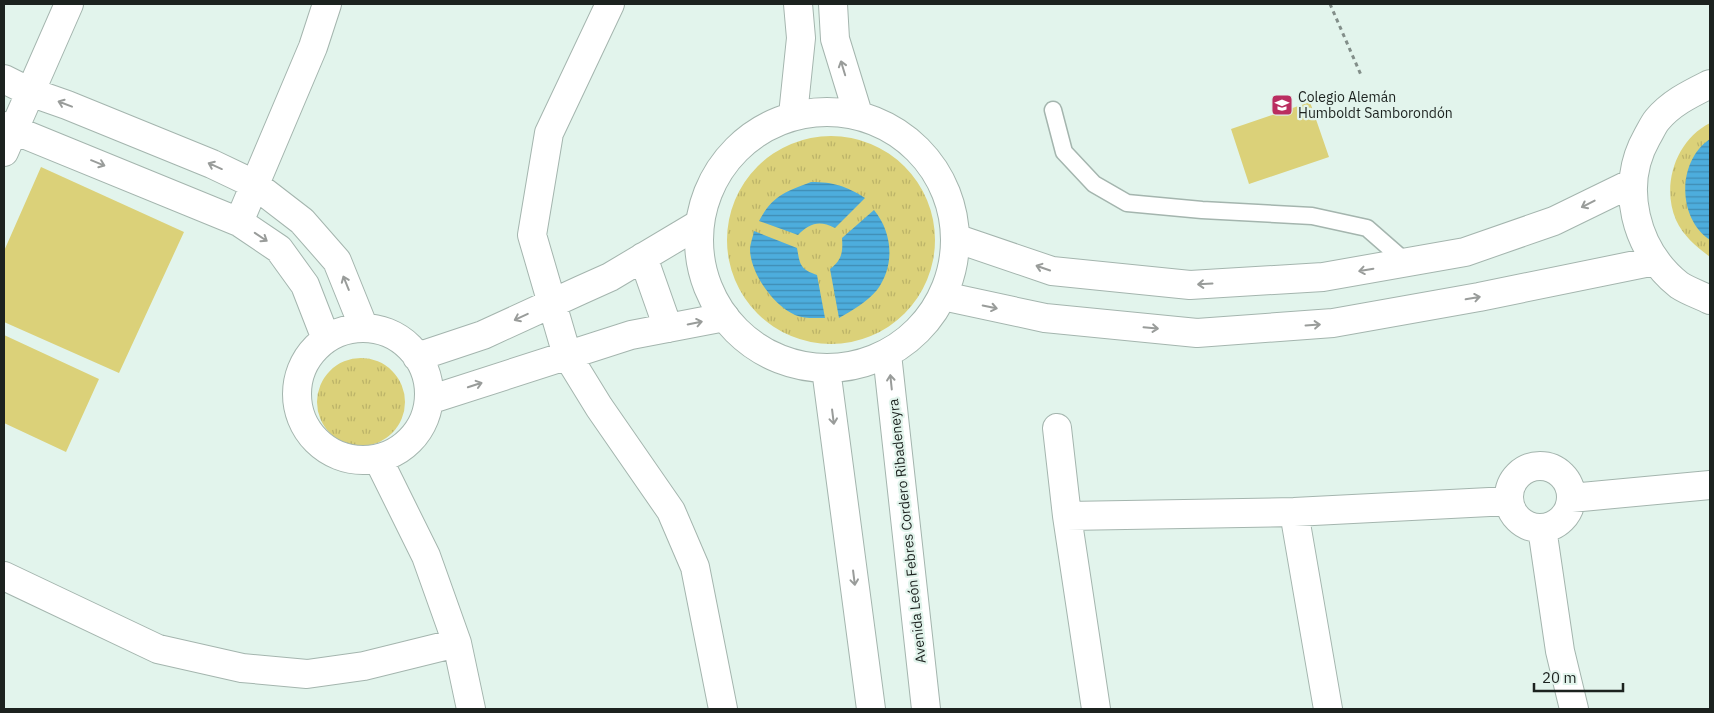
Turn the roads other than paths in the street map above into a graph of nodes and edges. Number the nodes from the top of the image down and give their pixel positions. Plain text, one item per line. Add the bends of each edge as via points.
1 (69, 4) edge
2 (327, 4) edge
3 (610, 4) edge
4 (798, 4) edge
5 (833, 4) edge
6 (4, 79) edge
7 (1710, 84) edge
8 (30, 92) junction
9 (1053, 110) dead end
10 (858, 114) junction
11 (793, 115) junction
12 (7, 136) edge
13 (1632, 182) junction
14 (254, 184) junction
15 (239, 222) junction
16 (699, 224) junction
17 (955, 238) junction
18 (643, 257) junction
19 (1655, 261) junction
20 (1407, 263) junction
21 (943, 296) junction
22 (1710, 300) edge
23 (552, 303) junction
24 (725, 317) junction
25 (364, 328) junction
26 (668, 328) junction
27 (326, 339) junction
28 (888, 354) junction
29 (567, 355) junction
30 (417, 357) junction
31 (826, 369) junction
32 (429, 400) junction
33 (1057, 428) dead end
34 (378, 459) junction
35 (1710, 485) edge
36 (1571, 498) junction
37 (1509, 501) junction
38 (1294, 512) junction
39 (1067, 516) junction
40 (1542, 528) junction
41 (4, 576) edge
42 (457, 643) junction
43 (472, 709) edge
44 (723, 709) edge
45 (870, 709) edge
46 (926, 709) edge
47 (1096, 709) edge
48 (1328, 709) edge
49 (1574, 709) edge

1 - 8 street
2 - 14 street via 313,47
3 - 23 street via 549,133 532,235
4 - 11 street via 801,38
10 -> 5 street via 835,39
6 - 8 street
7 - 13 street via 1682,98 1656,121 1640,150
8 - 12 street
14 -> 8 street via 212,164
9 - 20 lane via 1064,152 1094,184 1127,203 1312,216 1367,228
10 - 11 street via 825,110
10 - 17 street via 896,131 927,159 948,196
11 - 16 street via 758,130 729,155 709,187
12 -> 15 street
13 - 19 street via 1636,224
13 -> 20 street via 1554,221 1465,252
14 - 15 street
25 -> 14 street via 337,261 302,221
15 -> 27 street via 279,249 304,285
16 - 18 street
16 - 24 street via 700,257 708,289
20 -> 17 street via 1323,278 1190,285 1052,270
17 - 21 street via 952,268
18 - 23 street via 610,277
18 - 26 street
21 -> 19 street via 1045,318 1197,333 1333,323
19 - 22 street via 1680,285
21 - 28 street via 920,329
23 - 29 street
23 -> 30 street via 482,334
26 -> 24 street
24 - 31 street via 753,344 788,362
25 - 27 street via 344,330
25 - 30 street via 385,332 403,341
26 - 29 street via 632,335
27 - 34 street via 309,355 299,376 296,399 302,421 315,440 334,454 356,460
28 - 31 street via 858,365
46 -> 28 street, Avenida León Febres Cordero Ribadeneyra
32 -> 29 street
29 - 44 street via 671,511 695,567
30 - 32 street via 427,377
31 -> 45 street
32 - 34 street via 424,420 413,438 397,452
33 - 39 street
34 - 42 street via 426,556
35 - 36 street
36 - 37 street via 1564,477 1544,466 1533,466 1514,479
36 - 40 street via 1562,519 1553,526
37 - 38 street
37 - 40 street via 1520,521 1530,527
38 - 39 street
38 - 48 street
39 - 47 street
40 - 49 street via 1560,651
41 - 42 street via 158,649 242,668 307,674 364,666
42 - 43 street

